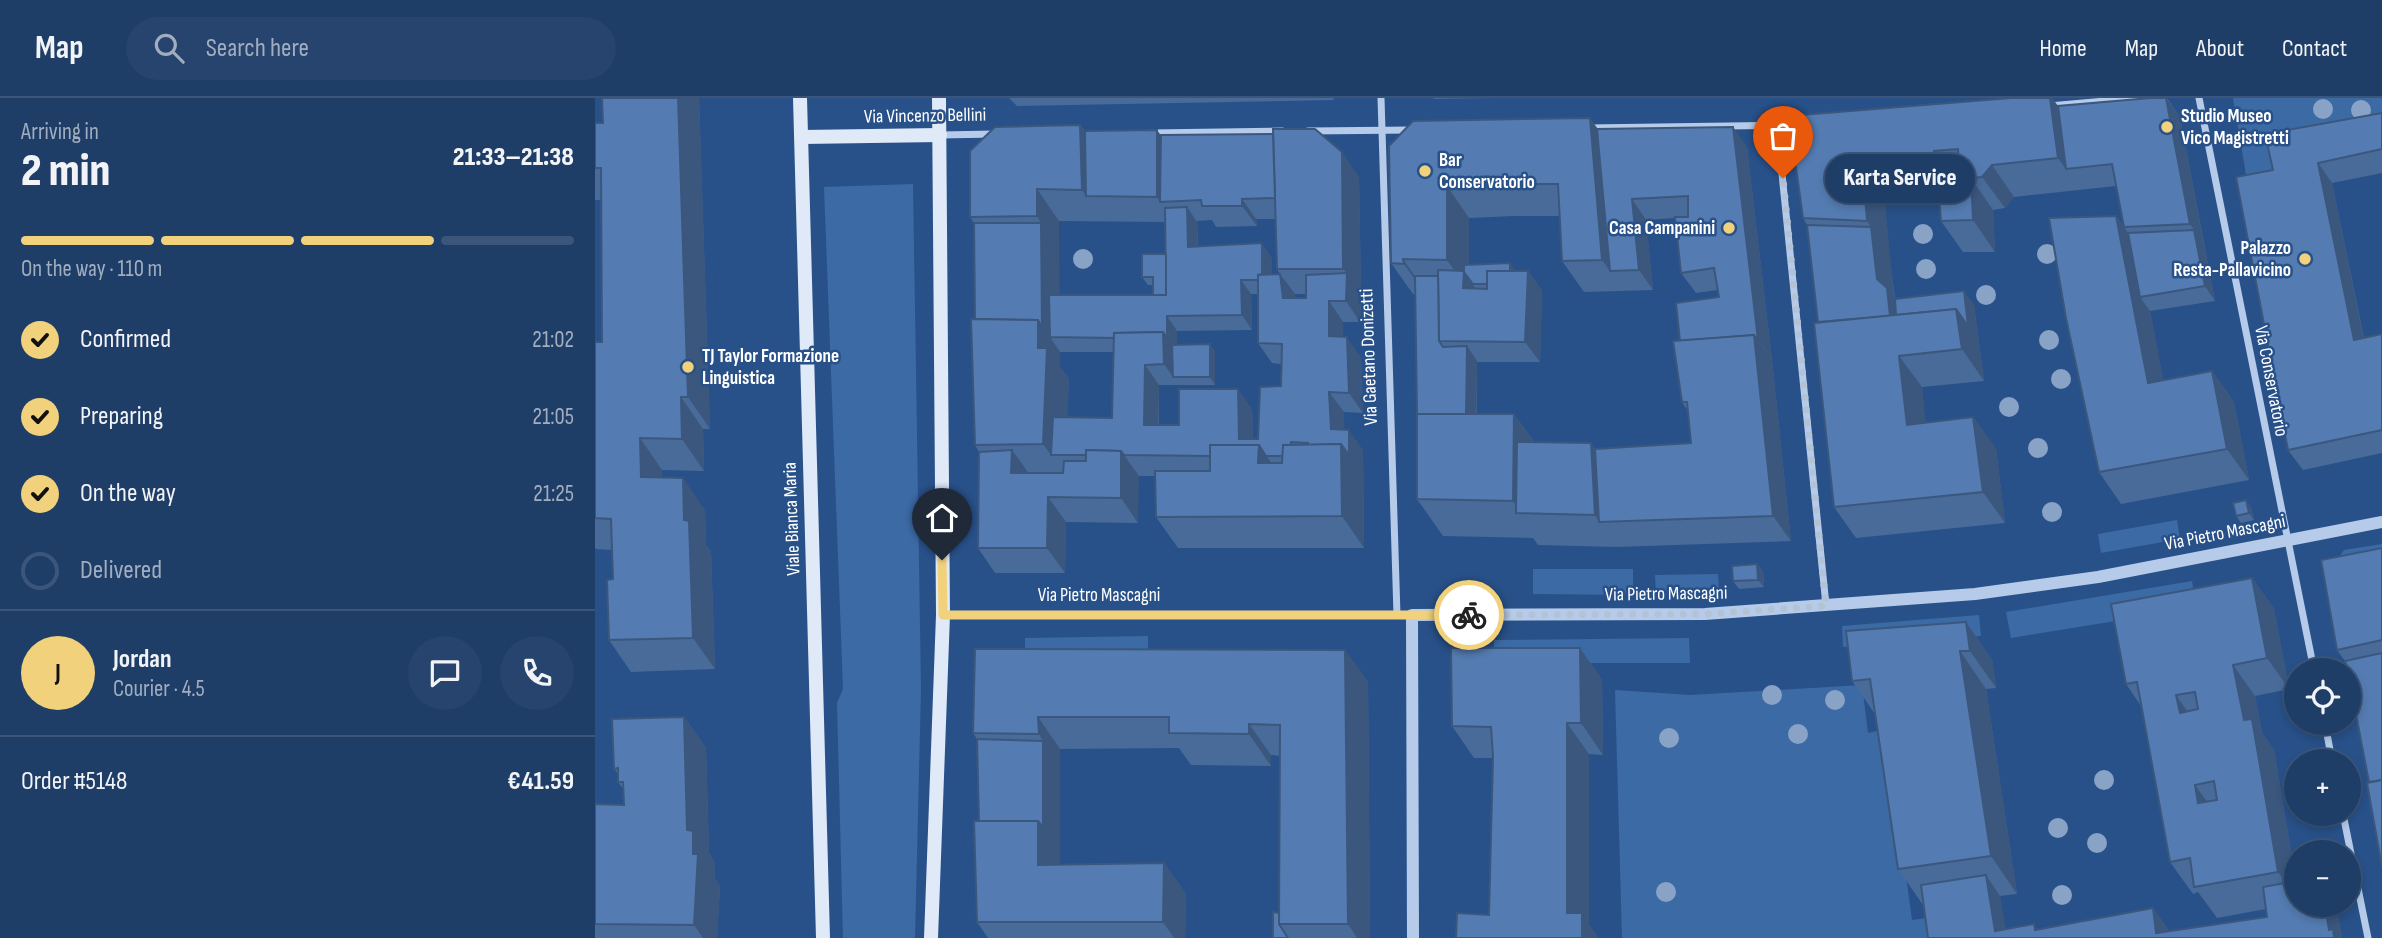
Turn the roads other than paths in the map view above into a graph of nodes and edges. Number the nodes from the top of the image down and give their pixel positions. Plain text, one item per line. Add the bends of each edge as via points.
1 (800, 98) edge
2 (939, 98) edge
3 (1381, 98) edge
4 (2139, 98) edge
5 (2199, 98) edge
6 (2045, 106) edge
7 (1804, 124) edge
8 (1777, 125) junction
9 (1575, 128) edge
10 (1381, 130) junction
11 (1426, 130) edge
12 (1143, 133) edge
13 (1006, 134) edge
14 (940, 135) junction
15 (802, 137) junction
16 (2382, 522) edge
17 (2287, 540) junction
18 (1826, 606) junction
19 (943, 615) junction
20 (1397, 615) junction
21 (1412, 615) junction
22 (2312, 658) edge
23 (2345, 826) edge
24 (823, 938) edge
25 (931, 938) edge
26 (1413, 938) edge
27 (2368, 938) edge

1 - 15 main road, Viale Bianca Maria
2 - 14 main road
3 - 10 street, Via Gaetano Donizetti
4 - 6 street
5 - 17 street, Via Conservatorio
7 - 8 street
8 - 9 street
8 - 18 street
10 - 11 street
10 - 12 street
10 - 20 street, Via Gaetano Donizetti
13 - 14 street, Via Vincenzo Bellini
14 - 15 main road, Via Vincenzo Bellini
14 - 19 main road
15 - 24 main road, Viale Bianca Maria
16 - 17 street, Via Pietro Mascagni
17 - 18 street, Via Pietro Mascagni via 2098,577 1975,594
17 - 22 street, Via Conservatorio
18 - 21 street, Via Pietro Mascagni via 1705,614
19 - 20 street, Via Pietro Mascagni
19 - 25 main road
20 - 21 street, Via Pietro Mascagni
21 - 26 street
23 - 27 street

